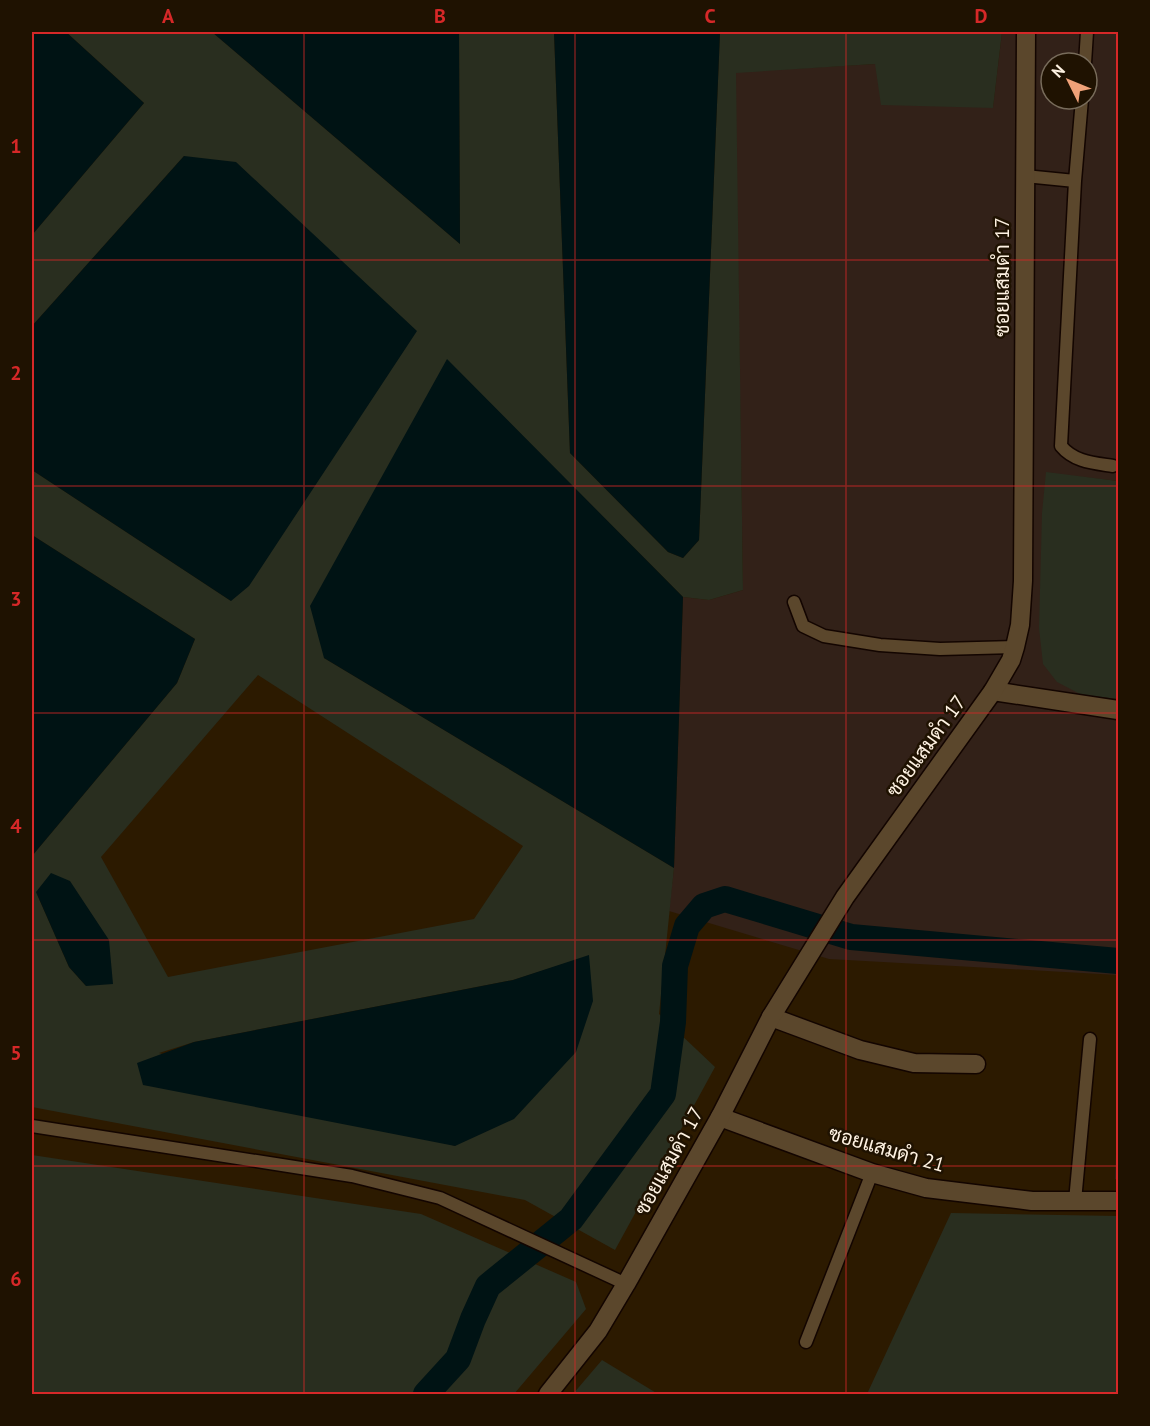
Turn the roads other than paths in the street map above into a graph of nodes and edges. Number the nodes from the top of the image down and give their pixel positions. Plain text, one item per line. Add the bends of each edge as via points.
1 (1026, 32) edge
2 (1088, 32) edge
3 (1086, 51) edge
4 (1081, 111) edge
5 (1025, 176) junction
6 (1076, 181) junction
7 (1113, 466) dead end
8 (794, 602) dead end
9 (1015, 648) junction
10 (993, 691) junction
11 (1119, 710) edge
12 (771, 1017) junction
13 (1090, 1040) dead end
14 (976, 1064) dead end
15 (720, 1118) junction
16 (32, 1126) edge
17 (872, 1173) junction
18 (1075, 1201) junction
19 (1119, 1201) edge
20 (626, 1284) junction
21 (806, 1342) dead end
22 (548, 1395) edge

1 - 5 street, ซอยแสมดำ 17
2 - 3 lane
4 - 6 lane
5 - 6 lane
5 - 9 street, ซอยแสมดำ 17 via 1023,581
6 - 7 lane via 1061,446 1078,459
8 - 9 lane via 803,626 824,636 940,649
9 - 10 street, ซอยแสมดำ 17
10 - 11 street
10 - 12 street, ซอยแสมดำ 17 via 845,897
12 - 14 street via 860,1050 914,1063
12 - 15 street, ซอยแสมดำ 17
13 - 18 lane
15 - 17 street, ซอยแสมดำ 21
15 - 20 street, ซอยแสมดำ 17
16 - 20 lane via 352,1176 440,1198
17 - 18 street, ซอยแสมดำ 21 via 926,1188 1032,1201
17 - 21 lane
18 - 19 street, ซอยแสมดำ 21
20 - 22 street, ซอยแสมดำ 17 via 598,1331

